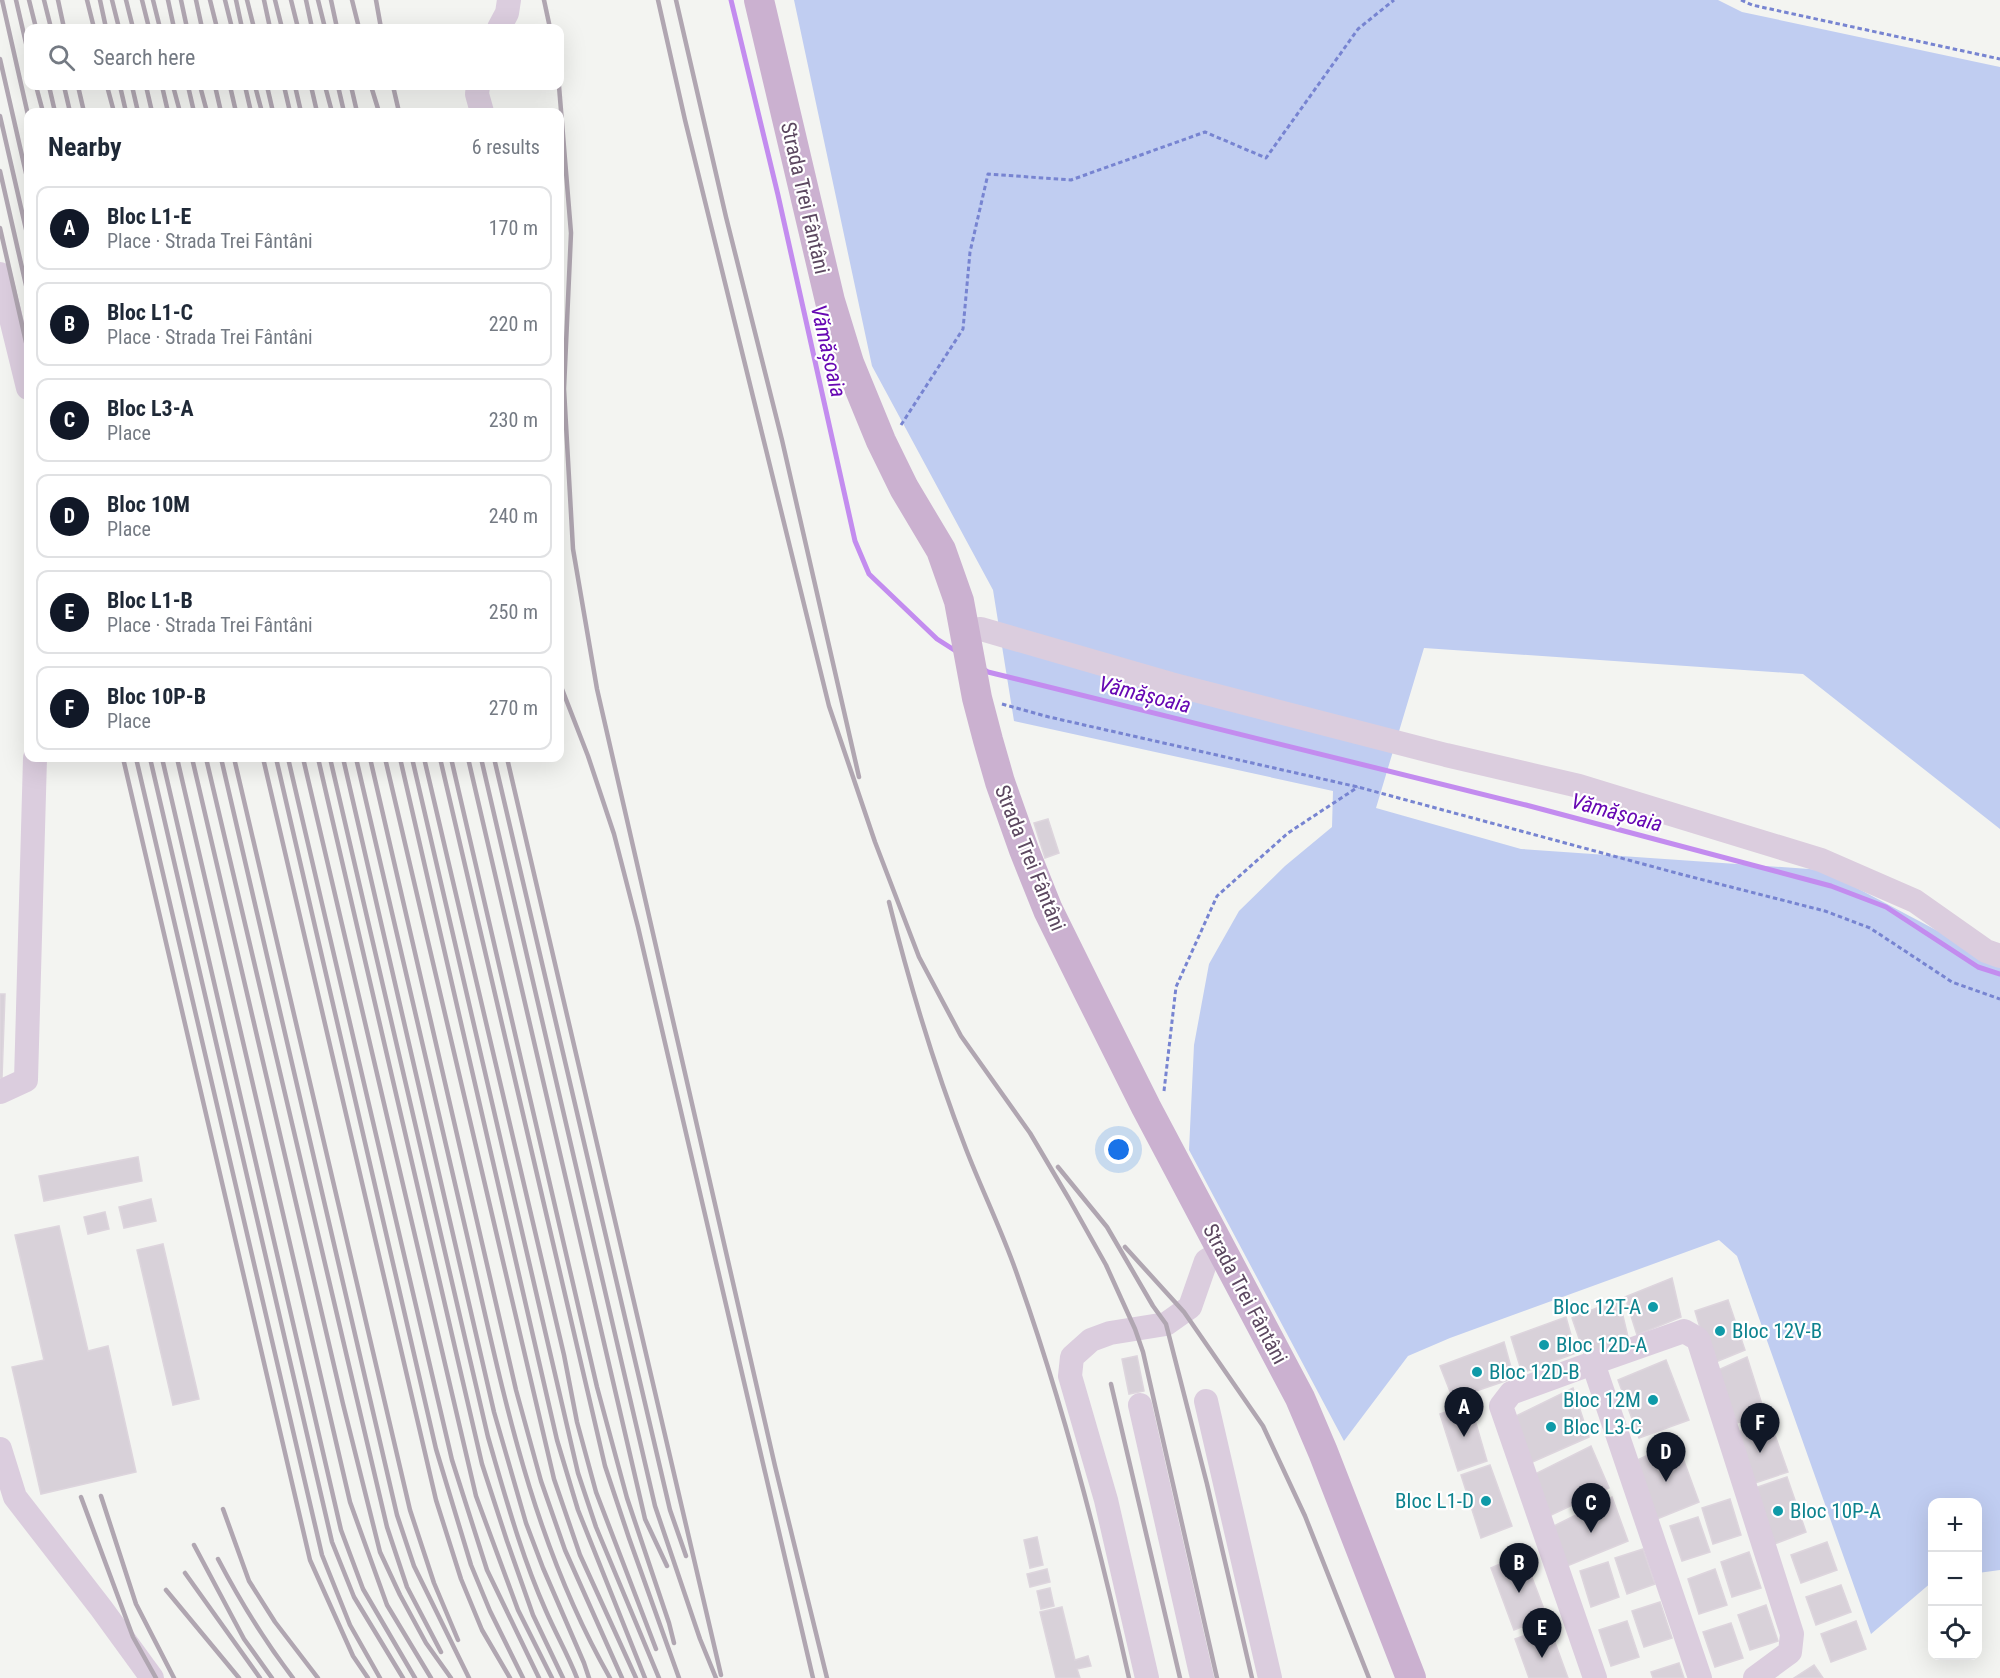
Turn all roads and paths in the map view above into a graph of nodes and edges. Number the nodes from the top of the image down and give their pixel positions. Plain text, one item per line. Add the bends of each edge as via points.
1 (508, 0) edge
2 (759, 0) edge
3 (1394, 0) edge
4 (1741, 0) edge
5 (501, 24) edge
6 (2000, 59) edge
7 (478, 90) edge
8 (481, 108) edge
9 (0, 274) edge
10 (24, 372) edge
11 (881, 441) junction
12 (966, 636) junction
13 (975, 686) junction
14 (35, 762) edge
15 (1358, 787) junction
16 (2000, 956) edge
17 (2000, 999) edge
18 (0, 1092) edge
19 (1146, 1107) junction
20 (1222, 1251) junction
21 (1593, 1363) junction
22 (1206, 1401) dead end
23 (1140, 1405) dead end
24 (0, 1449) edge
25 (152, 1678) edge
26 (1148, 1678) edge
27 (1202, 1678) edge
28 (1270, 1678) edge
29 (1411, 1678) edge
30 (1595, 1678) edge
31 (1700, 1678) edge
32 (1755, 1678) edge

1 - 5 street
2 - 11 main road, Strada Trei Fântâni via 830,301 849,363
3 - 11 path via 1358,29 1266,158 1205,132 1071,180 988,174 970,252 963,330 897,431
4 - 6 path
7 - 8 street
9 - 10 street
11 - 12 main road, Strada Trei Fântâni via 941,550 959,601
12 - 13 main road, Strada Trei Fântâni
12 - 16 street via 981,629 1182,687 1578,786 1810,856 1915,901 1986,951
13 - 15 path via 1050,717
13 - 19 main road, Strada Trei Fântâni via 1000,782 1048,910
14 - 18 street via 26,1080
15 - 17 path via 1825,911 1870,928 1952,982
15 - 19 path via 1288,833 1217,896 1176,987 1163,1097
19 - 20 main road, Strada Trei Fântâni
20 - 26 street via 1206,1261 1190,1307 1184,1312 1166,1324 1091,1340 1072,1357 1070,1377 1106,1500
20 - 29 main road, Strada Trei Fântâni via 1300,1398
21 - 30 street via 1511,1393 1501,1406
21 - 31 street
21 - 32 street via 1684,1331 1698,1339 1791,1634 1790,1652
22 - 28 street
23 - 27 street
24 - 25 street via 15,1497

